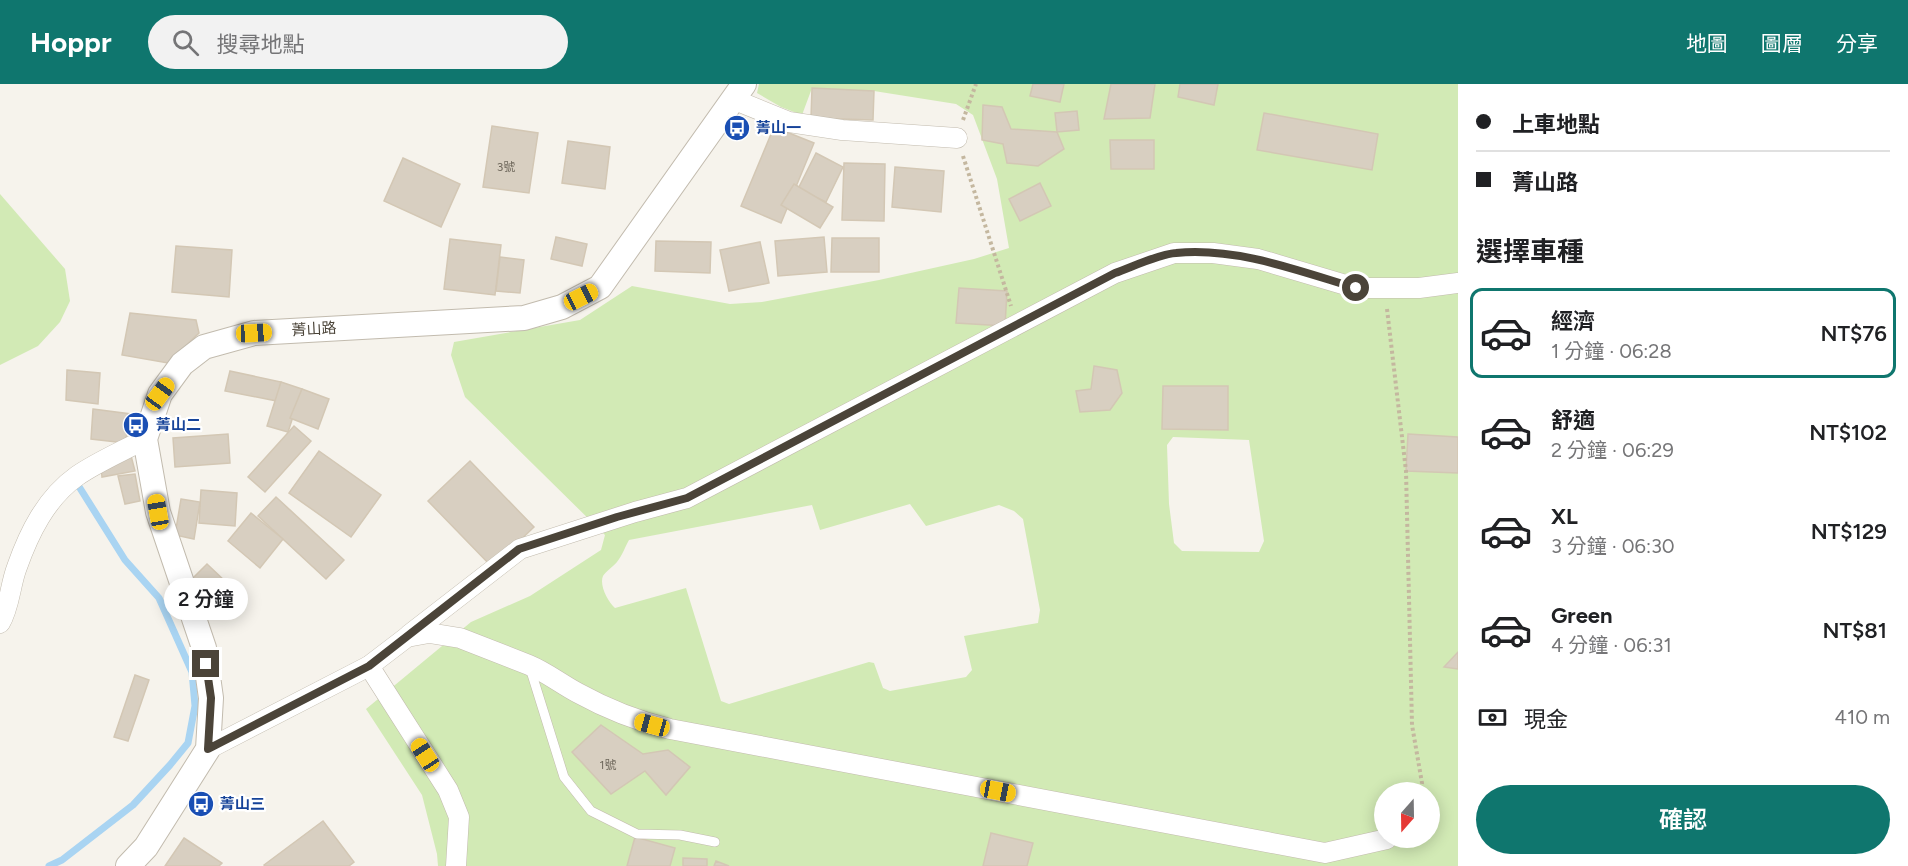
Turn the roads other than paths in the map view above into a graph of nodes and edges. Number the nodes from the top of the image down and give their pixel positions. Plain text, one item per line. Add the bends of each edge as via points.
1 (740, 92) edge
2 (957, 138) road end
3 (1458, 283) edge
4 (145, 438) junction
5 (0, 624) edge
6 (407, 637) junction
7 (529, 664) junction
8 (369, 666) junction
9 (208, 749) junction
10 (715, 842) dead end
11 (1374, 842) edge
12 (128, 866) edge
13 (456, 866) edge

1 - 2 street via 789,122
1 - 4 street, 菁山路 via 600,287 562,307 524,318 254,333 204,347 182,364 160,394
3 - 6 street via 1419,288 1356,288 1258,259 1174,253 1115,273 687,498 519,549
4 - 5 street via 76,476 51,500 32,530
4 - 9 street, 菁山路 via 158,512 204,648 211,698
6 - 7 street via 429,633 460,638
6 - 8 street
7 - 10 lane via 564,777 591,811 637,834 680,835
7 - 11 street via 635,720 670,729 1325,853
8 - 9 street
8 - 13 street via 448,790 459,817
9 - 12 street, 菁山路 via 146,847

